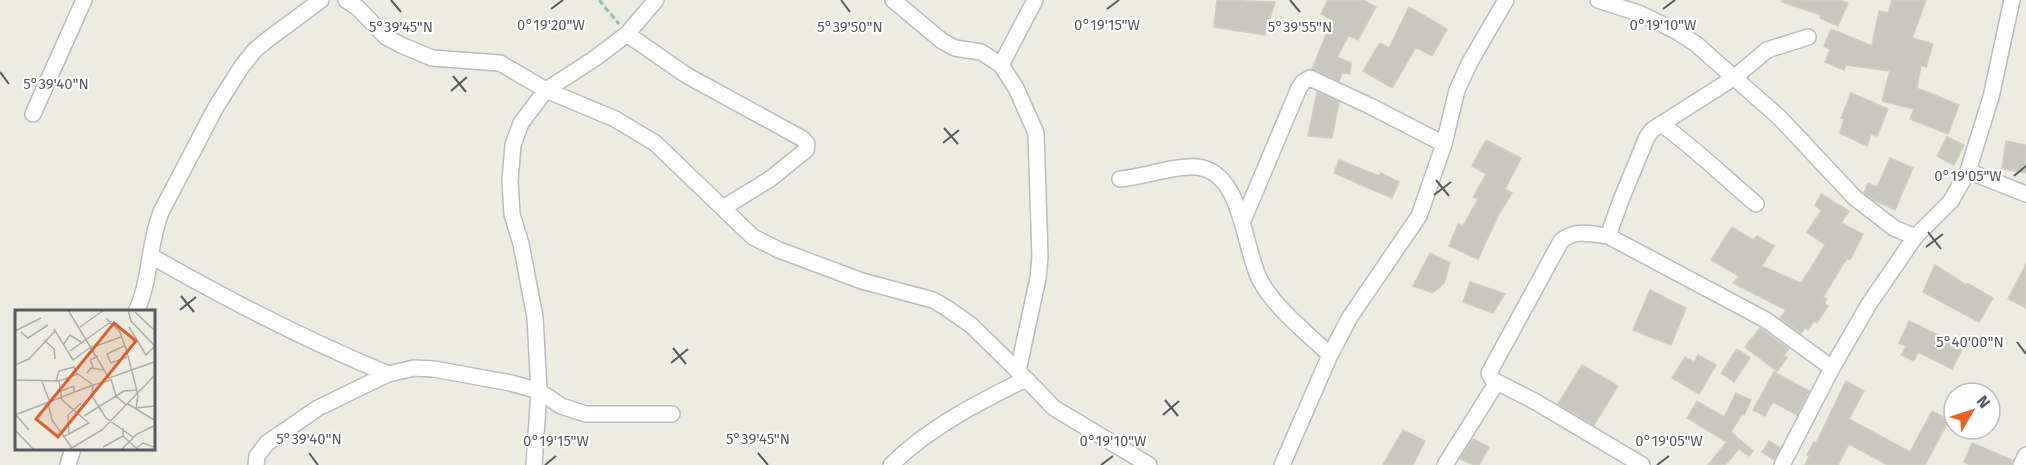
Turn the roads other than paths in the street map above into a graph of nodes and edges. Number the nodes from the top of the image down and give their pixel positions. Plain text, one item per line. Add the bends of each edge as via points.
1 (84, 0) edge
2 (321, 0) edge
3 (656, 0) edge
4 (893, 0) edge
5 (1035, 0) edge
6 (1506, 0) edge
7 (1598, 0) edge
8 (2012, 0) edge
9 (355, 3) edge
10 (627, 34) junction
11 (1808, 37) dead end
12 (1001, 65) junction
13 (1735, 77) junction
14 (546, 90) junction
15 (33, 114) dead end
16 (1661, 124) junction
17 (1444, 144) junction
18 (1968, 171) junction
19 (1120, 179) dead end
20 (2026, 194) edge
21 (1756, 204) dead end
22 (723, 208) junction
23 (1242, 223) junction
24 (1608, 236) junction
25 (1914, 237) junction
26 (151, 256) junction
27 (137, 310) edge
28 (1330, 355) junction
29 (1832, 368) junction
30 (388, 374) junction
31 (1022, 375) junction
32 (1497, 382) junction
33 (539, 391) junction
34 (672, 414) dead end
35 (72, 450) edge
36 (2026, 455) edge
37 (68, 465) edge
38 (256, 465) edge
39 (534, 465) edge
40 (891, 465) edge
41 (1149, 465) edge
42 (1282, 465) edge
43 (1445, 465) edge
44 (1642, 465) edge
45 (1782, 465) edge
46 (2021, 465) edge

1 - 15 street
2 - 26 street via 255,50 242,66 161,212
3 - 10 street
4 - 12 street via 942,41 955,48 981,52
5 - 12 street
6 - 17 street via 1457,90
7 - 13 street via 1676,31
8 - 18 street via 1991,97
9 - 14 street via 386,37 411,49 432,58 500,63
10 - 14 street
10 - 22 street via 686,75 807,144 806,150 770,179
11 - 13 street via 1767,50
12 - 31 street via 1036,133 1040,257
13 - 16 street
13 - 25 street via 1801,139 1855,198 1894,228
14 - 22 street via 615,119 655,143
14 - 33 street via 520,123 513,145 510,181 512,214 535,317
16 - 21 street via 1692,146
16 - 24 street via 1647,137
17 - 23 street via 1310,78 1299,88
17 - 28 street via 1419,216 1350,317
18 - 20 street
18 - 25 street via 1951,201
19 - 23 street via 1182,168 1206,170 1225,183
22 - 31 street via 753,237 779,250 862,281 933,300 971,326
23 - 28 street via 1261,283
24 - 29 street via 1766,320
24 - 32 street via 1582,233 1568,235 1561,241 1492,365 1489,373
25 - 29 street
26 - 27 street
26 - 30 street via 302,337
28 - 42 street
29 - 45 street
30 - 33 street via 414,368 434,369
30 - 38 street via 318,408 267,443 257,456
31 - 40 street via 906,450
31 - 41 street via 1054,408
32 - 43 street
32 - 44 street
33 - 34 street via 561,406 586,414
33 - 39 street
35 - 37 street
36 - 46 street

